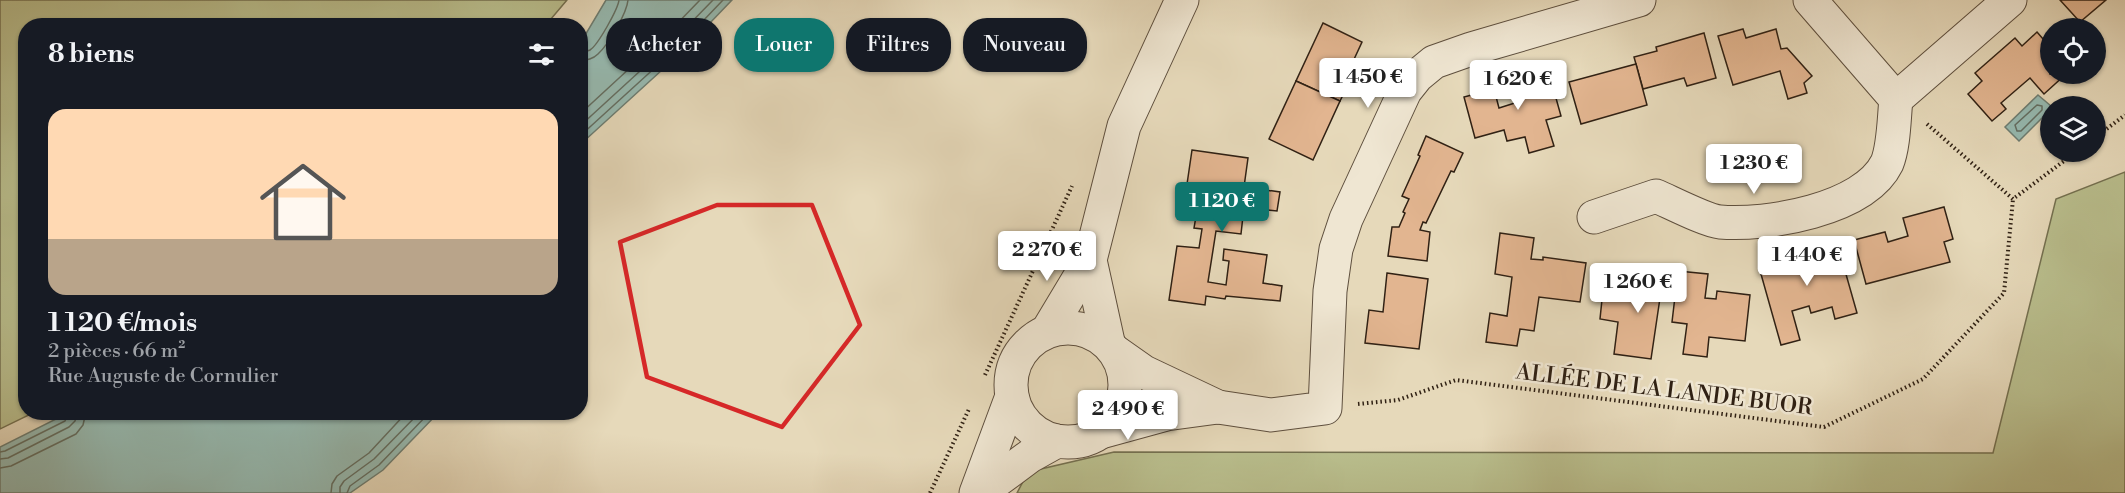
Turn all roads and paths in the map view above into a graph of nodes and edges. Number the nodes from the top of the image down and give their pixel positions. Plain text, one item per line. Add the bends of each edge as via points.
1 (1182, 0) edge
2 (1640, 0) edge
3 (1810, 0) edge
4 (2010, 0) edge
5 (1896, 99) junction
6 (2125, 115) edge
7 (2106, 129) edge
8 (2062, 162) edge
9 (1074, 183) dead end
10 (2013, 198) junction
11 (1594, 217) dead end
12 (1090, 260) junction
13 (1048, 330) junction
14 (1112, 347) junction
15 (984, 375) dead end
16 (1012, 396) junction
17 (1218, 407) junction
18 (970, 408) dead end
19 (1324, 408) junction
20 (1104, 430) junction
21 (1057, 441) junction
22 (930, 493) edge
23 (978, 493) edge

1 - 12 street via 1124,126
2 - 19 street via 1471,49 1434,62 1417,76 1405,92 1336,249
3 - 5 street
4 - 5 street
5 - 10 path
5 - 11 street via 1887,162 1874,180 1841,202 1804,215 1718,222 1656,196
6 - 7 path
8 - 10 path
9 - 15 path
10 - 19 path, ALLÉE DE LA LANDE BUOR via 2004,293 1923,379 1824,427 1456,380 1398,400
12 - 13 street
12 - 14 street
13 - 14 street via 1086,329
13 - 16 street via 1026,345 1018,356 1011,382
14 - 17 street via 1144,372
14 - 20 street via 1124,368 1126,385 1123,402
16 - 21 street via 1016,409 1032,430
16 - 23 street
17 - 19 street via 1270,415
17 - 20 street via 1166,414
18 - 22 path
20 - 21 street via 1089,439
21 - 23 street

